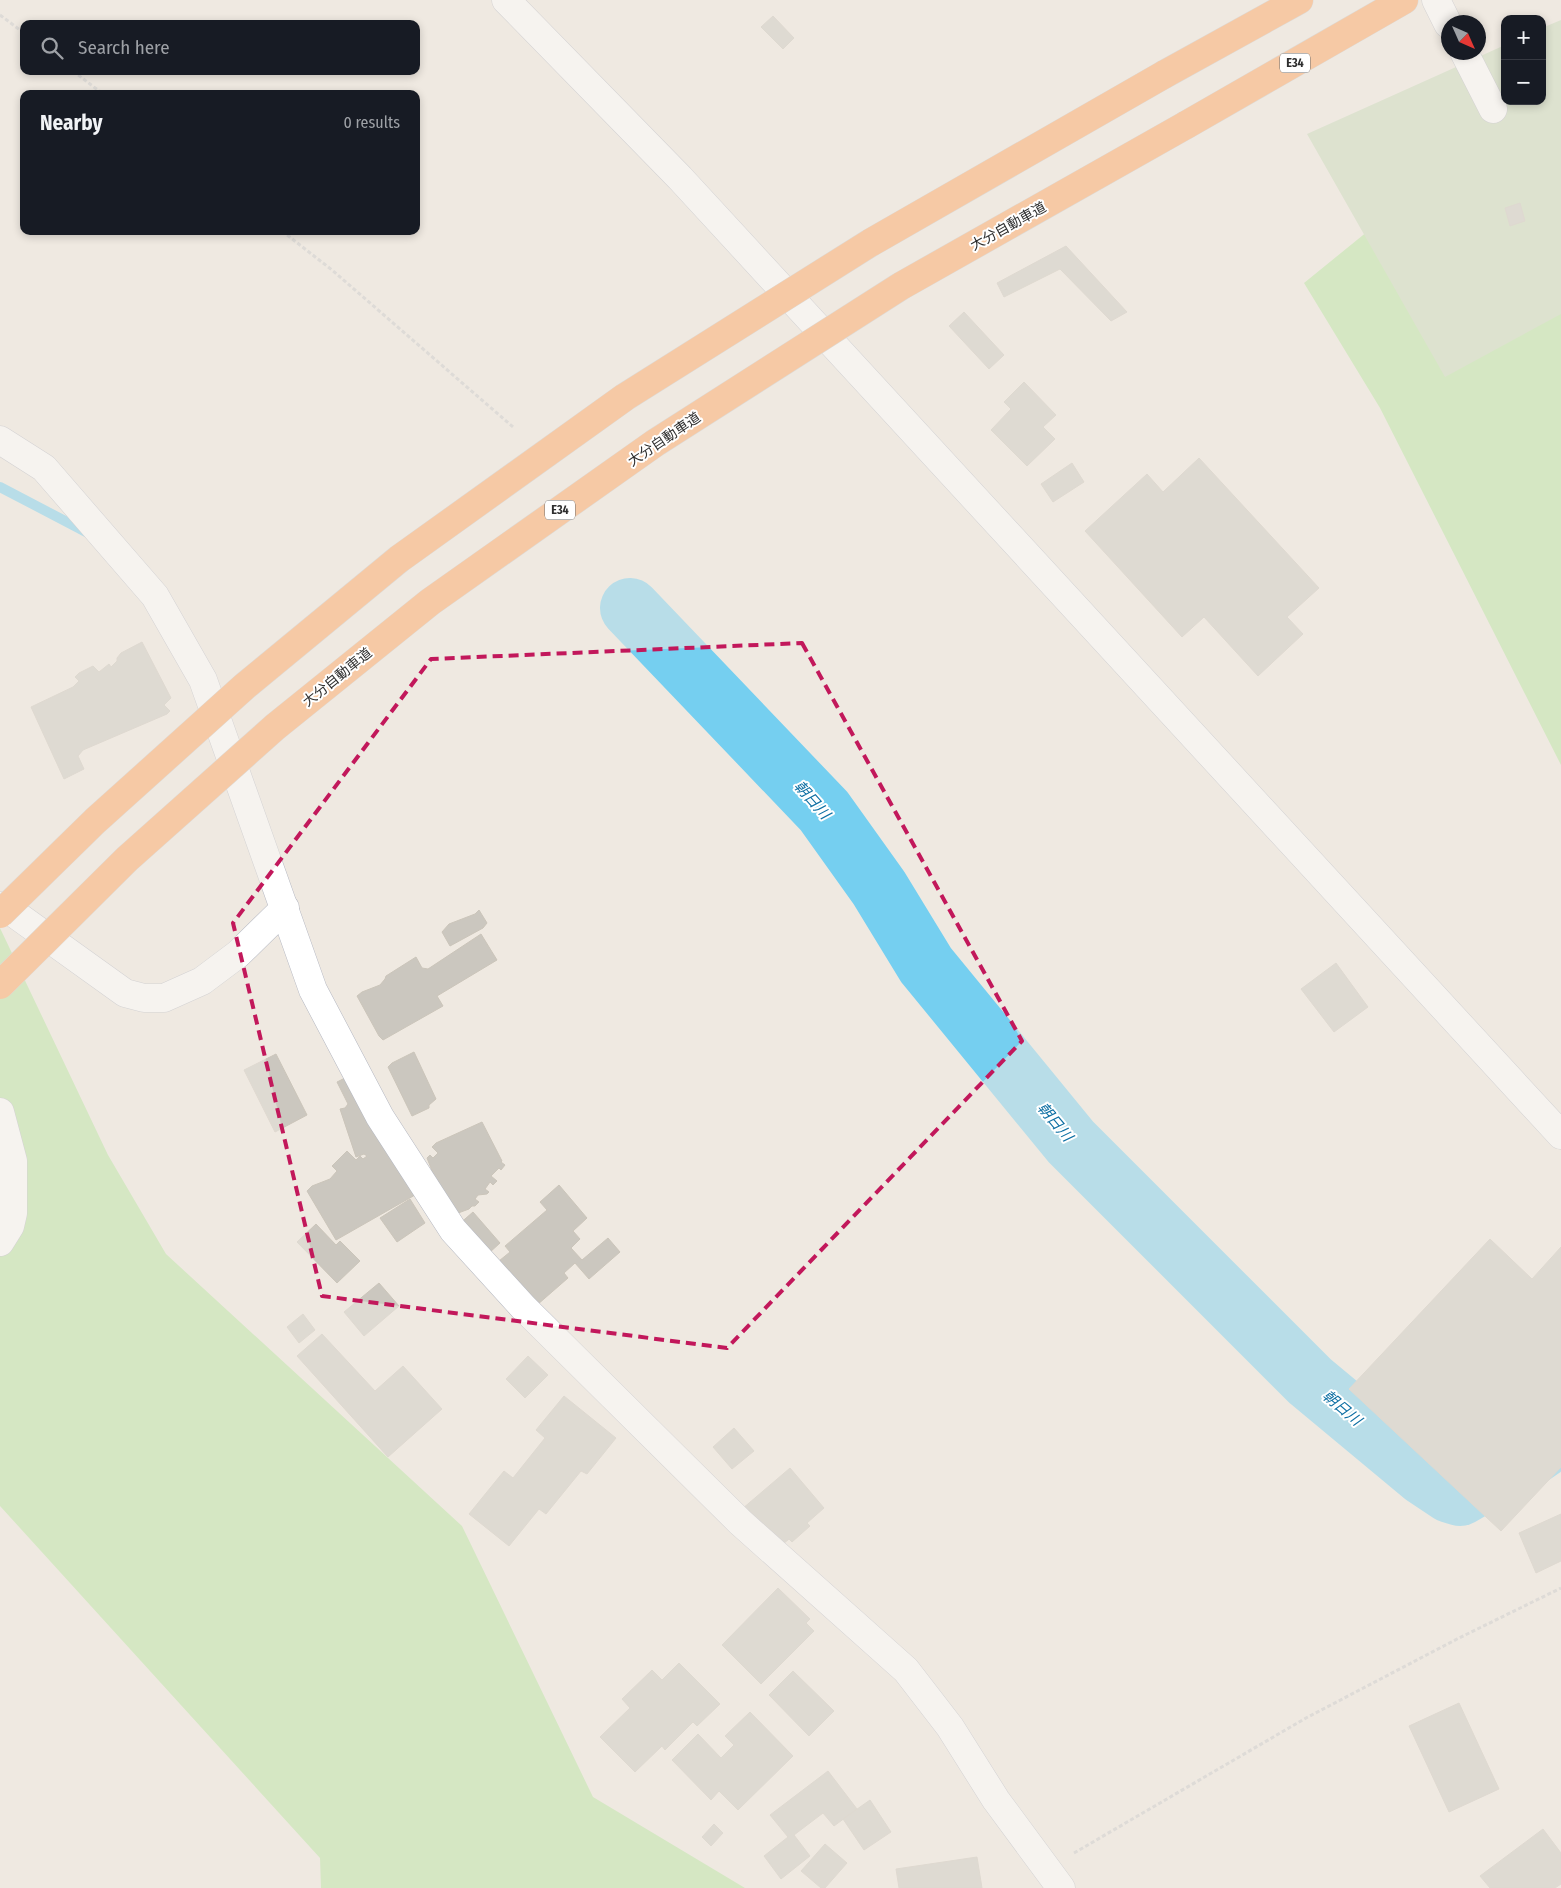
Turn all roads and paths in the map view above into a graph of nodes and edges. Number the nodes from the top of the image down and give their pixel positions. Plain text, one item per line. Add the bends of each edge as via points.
1 (506, 0) edge
2 (1299, 0) edge
3 (1404, 0) edge
4 (1436, 0) edge
5 (0, 15) edge
6 (1444, 15) edge
7 (20, 30) edge
8 (1468, 61) edge
9 (78, 75) edge
10 (98, 90) edge
11 (1493, 109) dead end
12 (287, 235) edge
13 (513, 427) dead end
14 (0, 440) edge
15 (0, 906) edge
16 (285, 908) junction
17 (0, 914) edge
18 (0, 985) edge
19 (0, 1112) edge
20 (1561, 1134) edge
21 (0, 1242) edge
22 (1561, 1588) edge
23 (1054, 1878) edge

1 - 20 street via 680,178
2 - 17 highway, bridge via 870,243 634,392 399,559 245,686 95,821
3 - 18 highway, 大分自動車道 / E34, bridge via 901,286 655,443 430,602 275,727 127,859
4 - 6 street
5 - 7 path
8 - 11 street
9 - 10 path
12 - 13 path
14 - 16 street via 44,468 154,596 203,680
15 - 16 street via 125,993 144,998 164,998 202,981 238,954
16 - 23 street via 313,990 380,1118 453,1230 522,1307 740,1522 906,1670 950,1727 996,1800
19 - 21 street via 13,1161 13,1213 10,1226
22 - 23 path via 1306,1718

